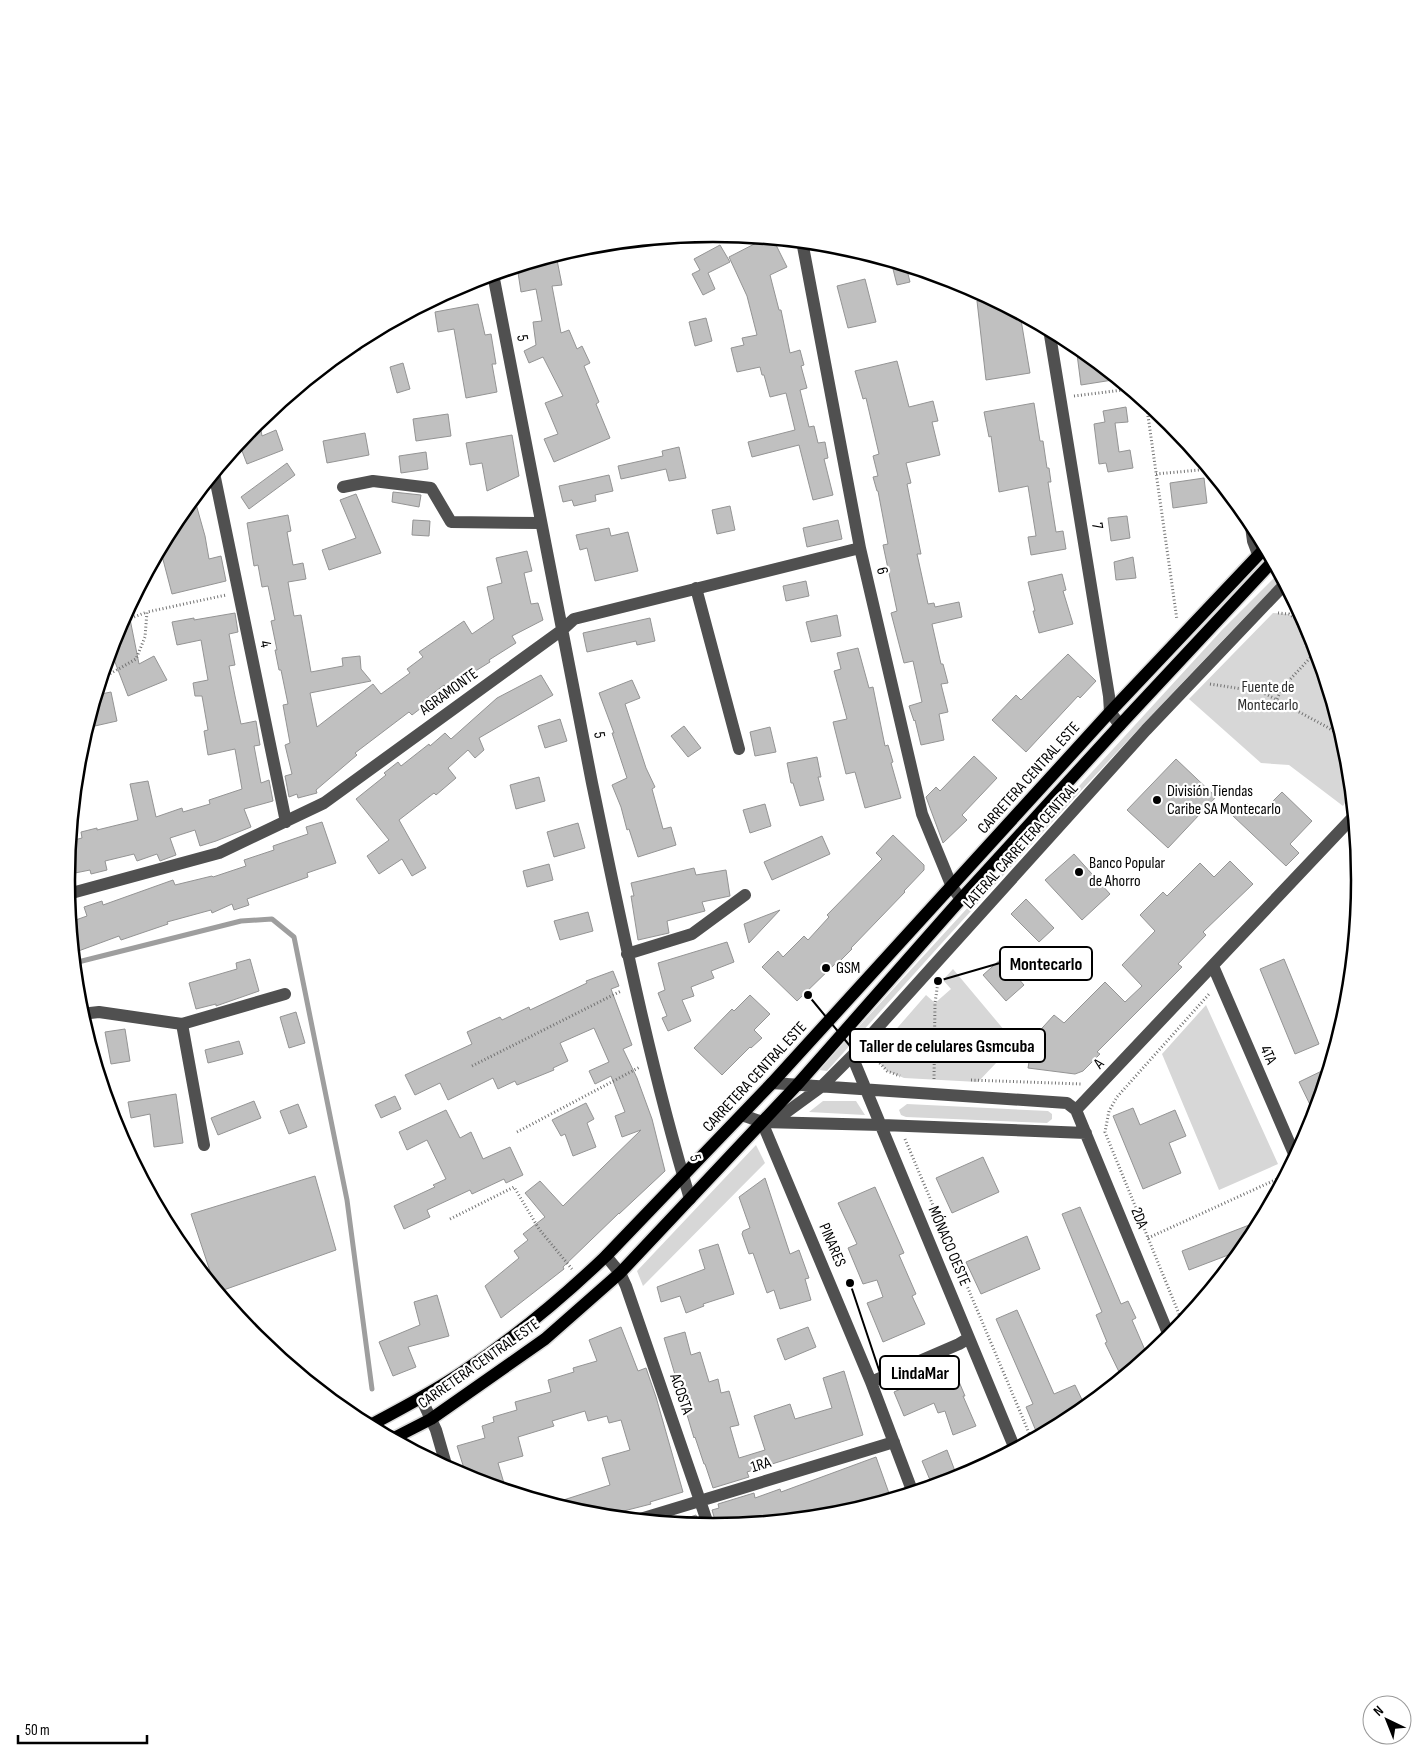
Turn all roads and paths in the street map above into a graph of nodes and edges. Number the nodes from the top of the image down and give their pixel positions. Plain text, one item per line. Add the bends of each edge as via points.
1 (803, 248) edge
2 (494, 280) edge
3 (1050, 338) edge
4 (1122, 390) edge
5 (1060, 398) junction
6 (1147, 413) edge
7 (1203, 470) edge
8 (1156, 474) junction
9 (216, 481) edge
10 (343, 487) dead end
11 (541, 523) junction
12 (860, 548) junction
13 (1260, 552) edge
14 (1269, 566) edge
15 (696, 588) junction
16 (1281, 589) edge
17 (238, 593) junction
18 (147, 612) junction
19 (1273, 613) dead end
20 (1182, 615) dead end
21 (132, 618) edge
22 (1296, 620) edge
23 (1298, 624) edge
24 (562, 630) junction
25 (1311, 657) junction
26 (1314, 664) edge
27 (109, 674) edge
28 (1211, 676) dead end
29 (1277, 699) junction
30 (1110, 712) junction
31 (1120, 725) junction
32 (1334, 733) edge
33 (739, 749) dead end
34 (1349, 821) edge
35 (286, 822) junction
36 (952, 887) junction
37 (75, 892) edge
38 (745, 895) dead end
39 (961, 899) junction
40 (627, 954) junction
41 (1213, 966) junction
42 (1220, 982) junction
43 (634, 984) junction
44 (932, 988) dead end
45 (285, 994) dead end
46 (89, 1013) edge
47 (182, 1024) junction
48 (884, 1043) dead end
49 (852, 1056) junction
50 (653, 1060) junction
51 (472, 1066) dead end
52 (904, 1078) dead end
53 (927, 1078) dead end
54 (970, 1080) dead end
55 (772, 1083) junction
56 (1088, 1084) dead end
57 (797, 1085) junction
58 (821, 1087) junction
59 (866, 1089) junction
60 (1076, 1110) junction
61 (742, 1115) junction
62 (768, 1122) junction
63 (882, 1125) junction
64 (517, 1132) dead end
65 (1086, 1133) junction
66 (886, 1137) junction
67 (905, 1138) junction
68 (915, 1139) dead end
69 (204, 1145) dead end
70 (1092, 1148) junction
71 (1112, 1148) junction
72 (1292, 1149) edge
73 (683, 1176) junction
74 (1276, 1180) edge
75 (690, 1199) junction
76 (450, 1219) dead end
77 (1148, 1238) junction
78 (606, 1256) junction
79 (579, 1263) dead end
80 (573, 1270) junction
81 (620, 1273) junction
82 (566, 1276) dead end
83 (1179, 1316) edge
84 (1166, 1329) edge
85 (969, 1338) junction
86 (871, 1382) junction
87 (421, 1398) junction
88 (431, 1419) junction
89 (376, 1422) edge
90 (1031, 1434) edge
91 (398, 1435) edge
92 (894, 1442) junction
93 (1013, 1444) edge
94 (444, 1459) edge
95 (911, 1487) edge
96 (700, 1500) junction
97 (652, 1515) edge
98 (706, 1518) edge

1 - 12 street, 6
2 - 11 street, 5
3 - 5 street, 7
4 - 5 path
5 - 30 street, 7
6 - 8 path
7 - 8 path
8 - 20 path via 1177,621
9 - 17 street, 4
10 - 11 street via 373,481 431,488 451,522
11 - 24 street, 5
12 - 15 street, AGRAMONTE
12 - 36 street, 6 via 922,814
13 - 30 main road, CARRETERA CENTRAL ESTE
14 - 31 main road, CARRETERA CENTRAL ESTE
15 - 24 street, AGRAMONTE via 574,619
15 - 33 street
16 - 49 street, LATERAL CARRETERA CENTRAL via 1146,730
17 - 18 path
17 - 35 street, 4
18 - 21 path
18 - 27 path via 145,637 136,659
19 - 22 path via 1289,614
23 - 25 path
24 - 35 street, AGRAMONTE via 324,803
24 - 40 street, 5
25 - 26 path
25 - 29 path via 1282,688
28 - 29 path via 1204,683 1262,692
29 - 32 path
30 - 31 street
30 - 36 main road, CARRETERA CENTRAL ESTE
31 - 39 main road, CARRETERA CENTRAL ESTE
34 - 41 street, A
35 - 37 street, AGRAMONTE via 219,853
36 - 39 street, 6
36 - 55 main road, CARRETERA CENTRAL ESTE
38 - 40 street via 692,934
39 - 57 main road, CARRETERA CENTRAL ESTE
40 - 43 street, 5
41 - 42 street, 4TA
41 - 60 street, A
42 - 71 path via 1117,1097 1109,1111 1105,1132
42 - 72 street, 4TA
43 - 50 street, 5
43 - 51 path
44 - 53 path via 938,981 934,1079
45 - 47 street
46 - 47 street
47 - 69 street
48 - 52 path via 878,1050 877,1060 887,1071
49 - 58 street, LATERAL CARRETERA CENTRAL
49 - 59 street, MÓNACO OESTE
50 - 64 path
50 - 73 street, 5
54 - 56 path
55 - 57 street
55 - 61 main road, CARRETERA CENTRAL ESTE
57 - 58 street
57 - 62 main road, CARRETERA CENTRAL ESTE
58 - 59 street
58 - 62 street, LATERAL CARRETERA CENTRAL
59 - 60 street via 1067,1103
59 - 63 street, MÓNACO OESTE
60 - 65 street, 2DA
61 - 62 street
61 - 73 main road, CARRETERA CENTRAL ESTE
62 - 63 street
62 - 75 main road, CARRETERA CENTRAL ESTE
62 - 86 street, PINARES
63 - 65 street
63 - 66 street, MÓNACO OESTE
65 - 70 street, 2DA
66 - 67 path
66 - 85 street, MÓNACO OESTE
67 - 68 path
67 - 90 path
70 - 71 path
70 - 84 street, 2DA
71 - 77 path
73 - 75 street, 5
73 - 78 main road, CARRETERA CENTRAL ESTE
74 - 77 path
75 - 81 main road, CARRETERA CENTRAL ESTE
76 - 80 path via 514,1187 539,1229
77 - 83 path
78 - 81 street
78 - 87 main road, CARRETERA CENTRAL ESTE via 532,1321 463,1372
79 - 80 path
80 - 82 path
81 - 88 main road, CARRETERA CENTRAL ESTE via 545,1339
81 - 96 street, ACOSTA
85 - 86 street
85 - 93 street, MÓNACO OESTE
86 - 92 street, PINARES
87 - 88 street
87 - 89 main road, CARRETERA CENTRAL ESTE
88 - 91 main road, CARRETERA CENTRAL ESTE
88 - 94 street
92 - 95 street, PINARES
92 - 96 street, 1RA
96 - 97 street, 1RA
96 - 98 street, ACOSTA

